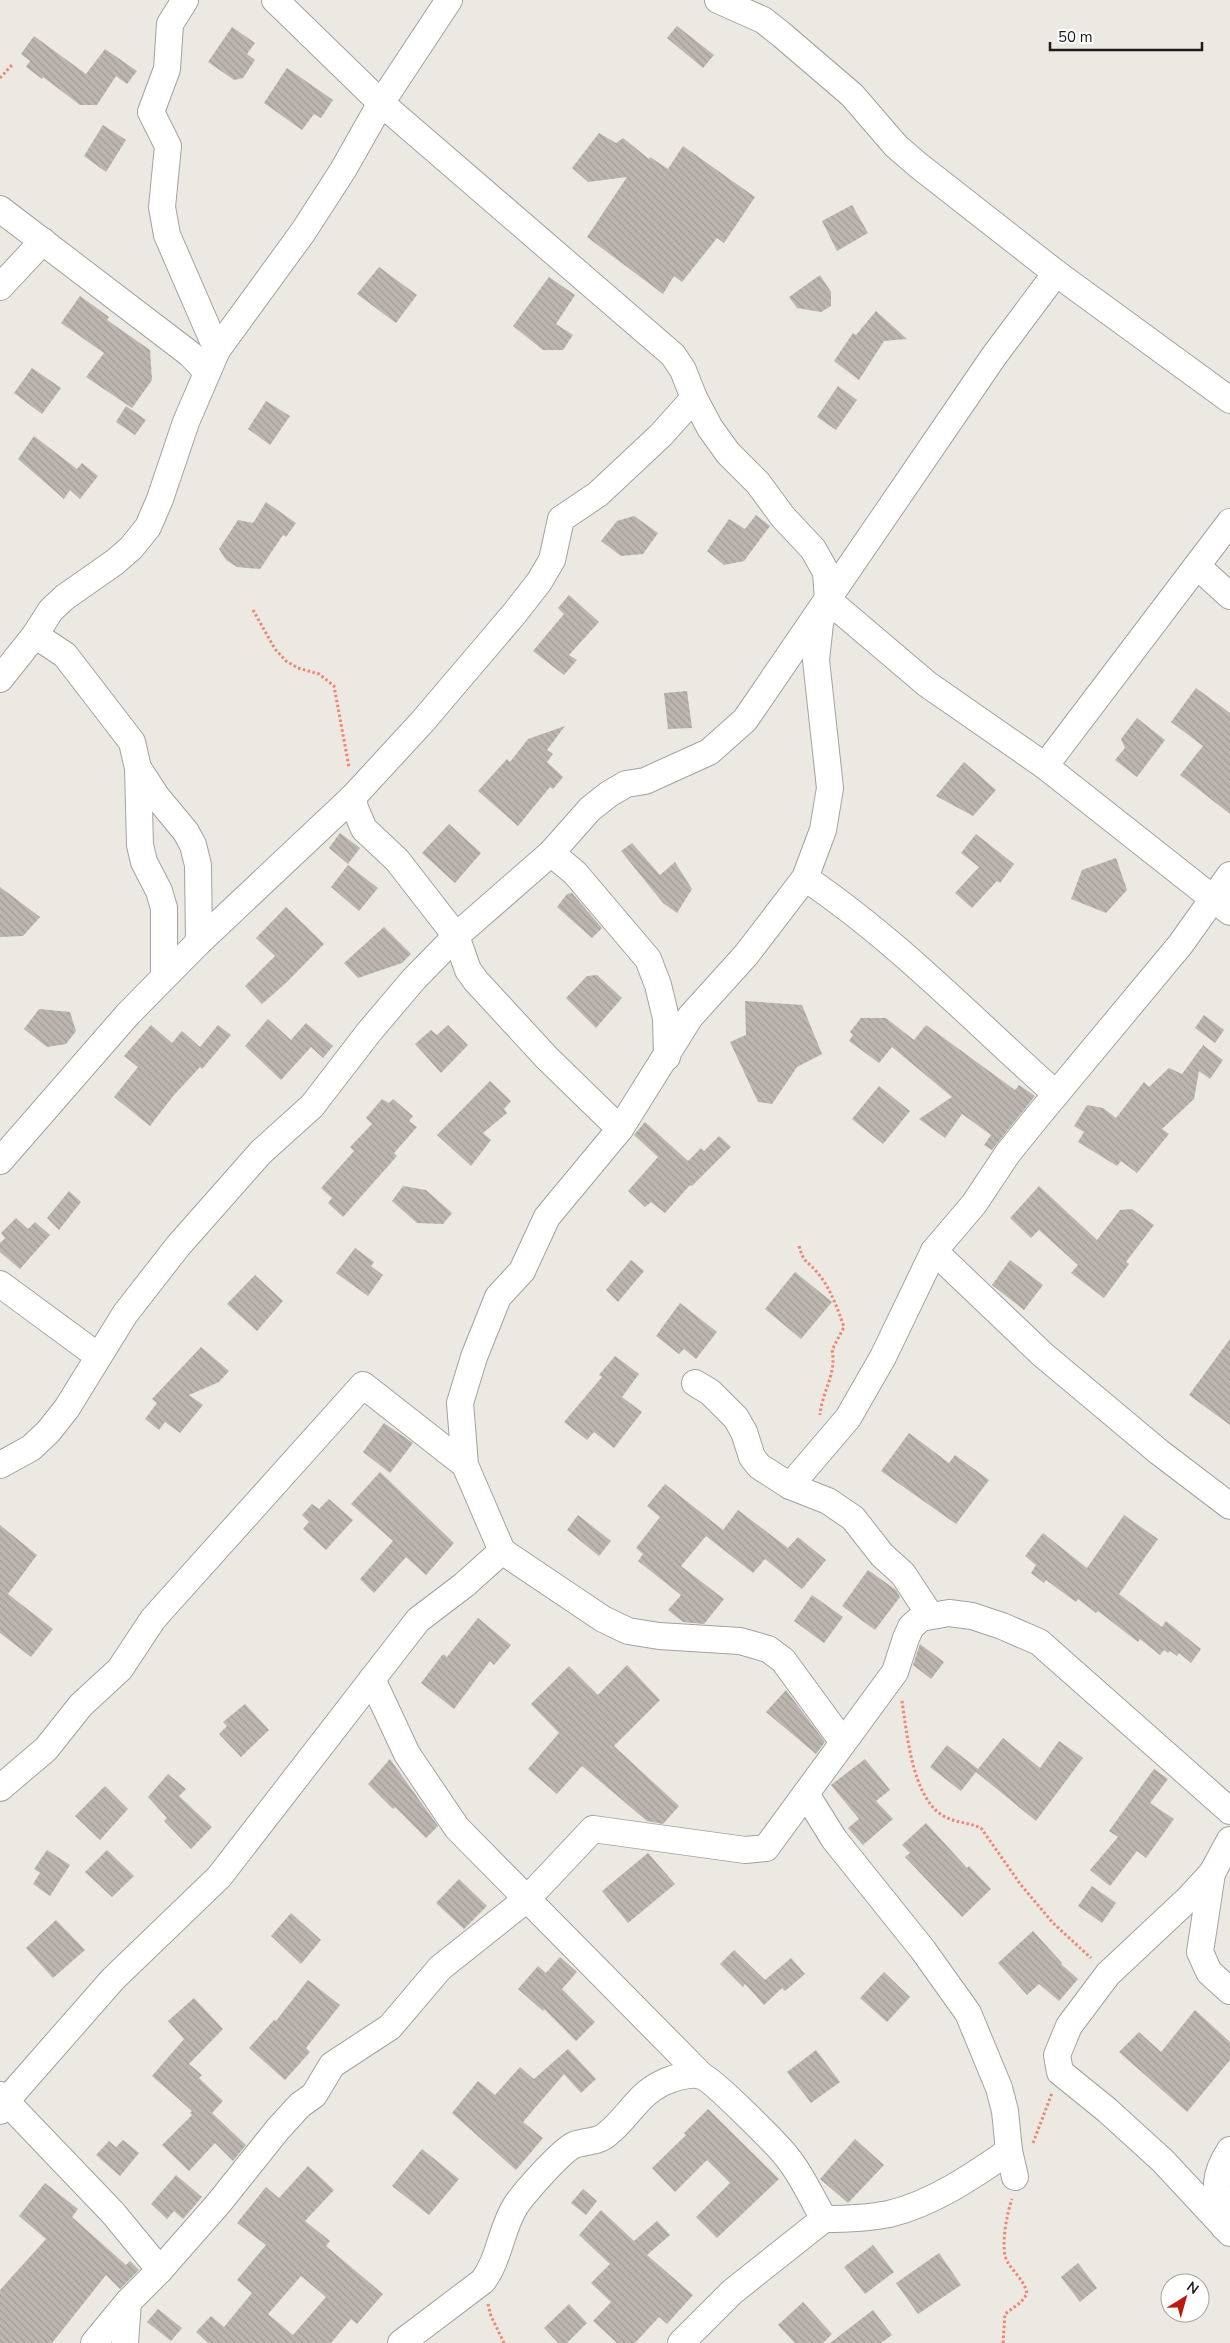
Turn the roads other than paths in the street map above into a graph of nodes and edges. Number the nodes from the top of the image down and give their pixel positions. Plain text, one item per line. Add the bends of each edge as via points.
1 (185, 0) edge
2 (449, 0) edge
3 (718, 0) edge
4 (282, 1) edge
5 (382, 103) junction
6 (0, 208) edge
7 (42, 240) junction
8 (1056, 273) junction
9 (0, 287) edge
10 (212, 361) junction
11 (694, 398) junction
12 (1230, 400) edge
13 (1230, 522) edge
14 (1197, 566) junction
15 (1230, 596) edge
16 (828, 600) junction
17 (35, 636) junction
18 (0, 679) edge
19 (1045, 766) junction
20 (138, 768) junction
21 (353, 797) junction
22 (551, 853) junction
23 (1230, 876) edge
24 (805, 878) junction
25 (1221, 906) edge
26 (456, 936) junction
27 (199, 942) junction
28 (164, 976) junction
29 (667, 1056) junction
30 (1056, 1094) junction
31 (620, 1129) junction
32 (0, 1161) edge
33 (934, 1251) junction
34 (0, 1284) edge
35 (98, 1356) junction
36 (696, 1384) dead end
37 (0, 1465) edge
38 (465, 1465) junction
39 (790, 1486) junction
40 (1230, 1506) edge
41 (502, 1551) junction
42 (930, 1615) junction
43 (372, 1679) junction
44 (843, 1742) junction
45 (0, 1788) edge
46 (806, 1794) junction
47 (1230, 1811) edge
48 (1230, 1840) edge
49 (1212, 1873) junction
50 (528, 1898) junction
51 (1230, 1991) edge
52 (702, 2076) junction
53 (2, 2102) edge
54 (1230, 2150) edge
55 (1009, 2151) junction
56 (1015, 2177) road end
57 (824, 2219) junction
58 (1227, 2230) edge
59 (160, 2270) junction
60 (128, 2302) junction
61 (94, 2343) edge
62 (126, 2343) edge
63 (401, 2343) edge
64 (681, 2343) edge

1 - 10 street via 170,24 167,70 151,112 168,146 162,207 167,235
2 - 5 street
3 - 8 street via 763,20 782,34 852,95 896,146
4 - 5 street
5 - 10 street via 303,232
5 - 11 street via 672,355 683,370
6 - 7 street
7 - 9 street
7 - 10 street via 190,354
8 - 12 street
8 - 16 street via 994,356
10 - 17 street via 148,526 115,562 64,597 51,610
11 - 16 street via 728,453 758,483 819,558 826,572
11 - 21 street via 661,435 598,494 562,520 552,560 539,582 423,721
13 - 14 street
14 - 15 street
14 - 19 street
16 - 19 street via 927,684
16 - 22 street via 745,720 709,752 645,781 626,784 609,794 590,809
16 - 24 street via 820,623 816,660 830,788 823,830
17 - 18 street
17 - 20 street via 65,655 132,742
19 - 25 street
20 - 27 street via 193,845 198,866
20 - 28 street via 140,845 164,908
21 - 26 street via 364,829 397,860
21 - 27 street
22 - 26 street
22 - 29 street via 575,873 648,959 666,1018
23 - 25 street
24 - 29 street via 746,955 690,1017
24 - 30 street via 843,904 970,1013
25 - 30 street via 1180,944
26 - 31 street via 468,970 476,981 547,1058
26 - 35 street via 386,1012 312,1106 261,1152 178,1246 125,1314
27 - 28 street
28 - 32 street
29 - 31 street
30 - 33 street via 1008,1153 974,1204
31 - 38 street via 547,1217 522,1271 498,1297 460,1403
33 - 39 street via 904,1316 848,1418
33 - 40 street via 1042,1354 1159,1452
34 - 35 street
35 - 37 street via 68,1408 48,1432 31,1448
36 - 39 street via 710,1392 736,1418 759,1466
38 - 41 street
38 - 45 street via 363,1385 153,1619 120,1669 81,1705 46,1749
39 - 42 street via 817,1495 853,1518 882,1555 903,1574
41 - 43 street via 418,1620
41 - 44 street via 603,1619 628,1631 740,1641 768,1649 783,1660
42 - 44 street via 921,1618 911,1628 896,1672
42 - 47 street via 972,1616 1039,1642
43 - 50 street via 408,1754 457,1828
43 - 53 street via 219,1877 113,1979
44 - 46 street
46 - 50 street via 766,1848 745,1850 593,1830
46 - 55 street via 834,1839 923,1950 968,2013 1005,2111
48 - 49 street
49 - 51 street via 1200,1952 1209,1972
49 - 58 street via 1166,1922 1108,1974 1069,2026 1057,2055 1060,2072 1163,2161
50 - 52 street
50 - 59 street via 440,1968 390,2027 332,2065 314,2094 278,2129
52 - 57 street via 787,2157
52 - 63 street via 672,2079 653,2089 642,2096 607,2134 566,2151 517,2204 483,2281
53 - 59 street via 113,2213
54 - 58 street via 1217,2174 1216,2184
55 - 56 street
55 - 57 street via 909,2208 888,2214
57 - 64 street via 732,2292
59 - 60 street
60 - 61 street
60 - 62 street

